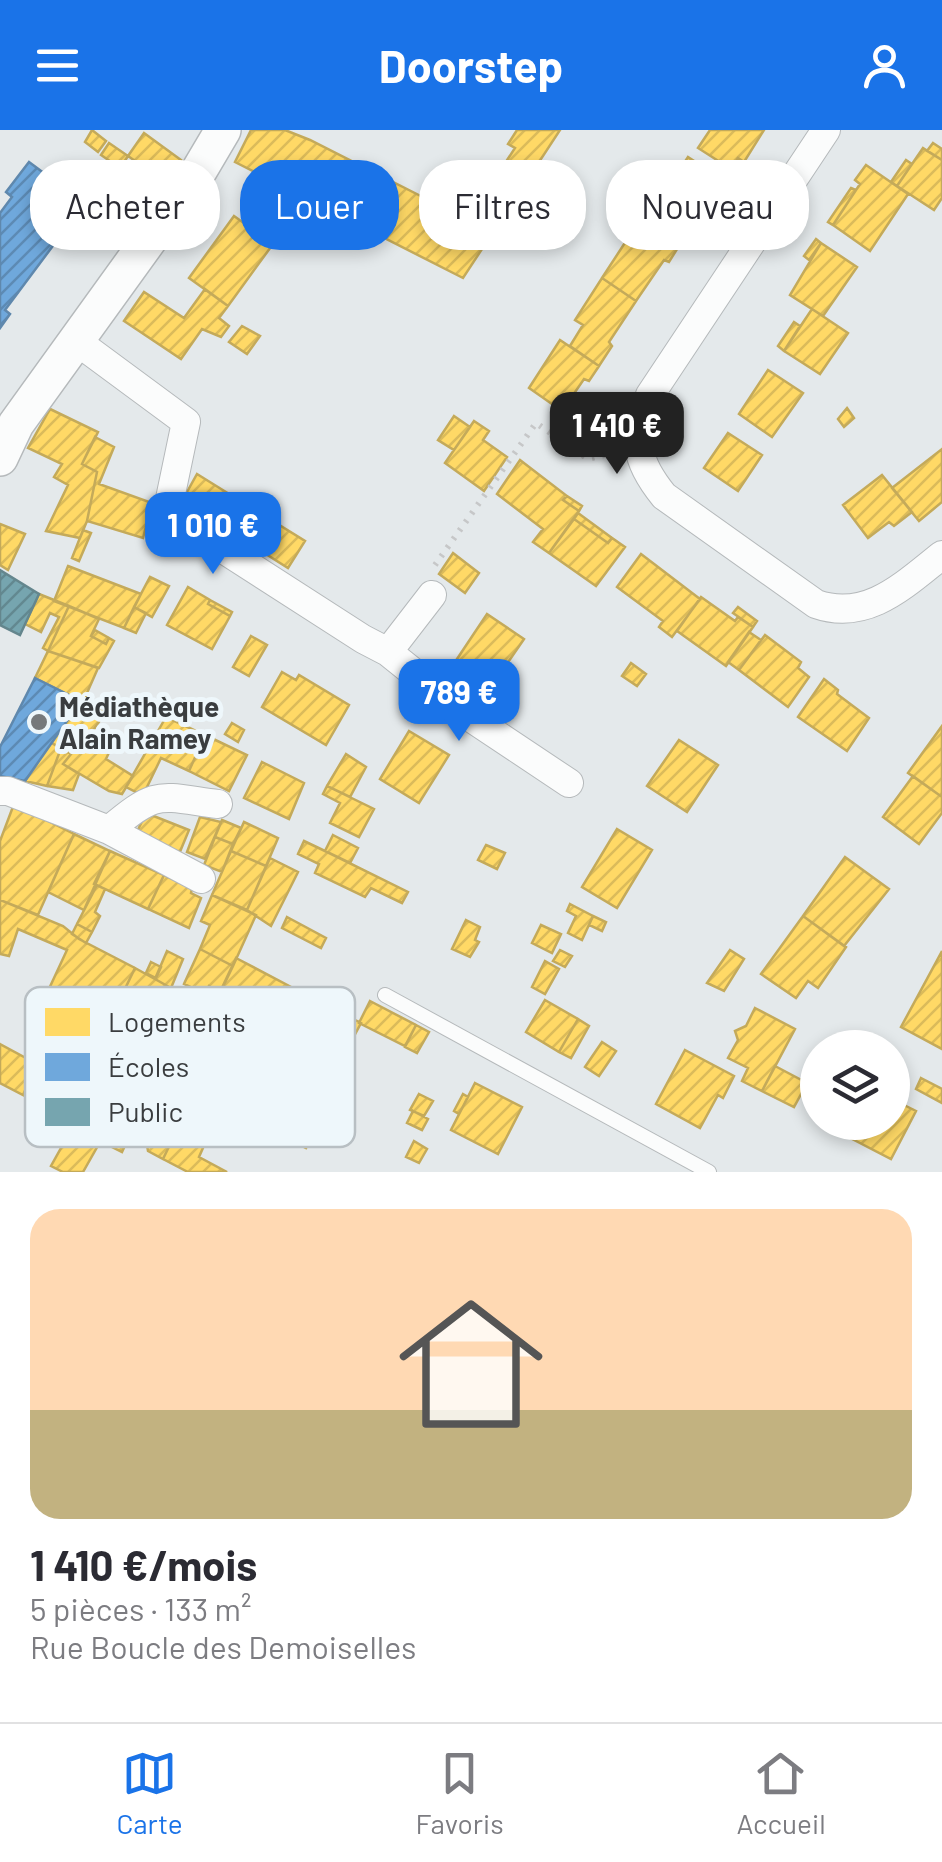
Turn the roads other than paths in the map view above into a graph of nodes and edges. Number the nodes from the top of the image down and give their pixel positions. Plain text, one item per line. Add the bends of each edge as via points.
1 (223, 130) edge
2 (826, 130) edge
3 (75, 340) junction
4 (0, 458) edge
5 (942, 555) edge
6 (432, 595) road end
7 (388, 652) junction
8 (569, 782) dead end
9 (0, 792) edge
10 (218, 804) dead end
11 (109, 830) junction
12 (201, 879) dead end
13 (384, 995) dead end
14 (709, 1172) edge

1 - 3 street
2 - 5 street via 650,395 638,446 646,473 664,496 816,604 834,610 889,597
3 - 4 street
3 - 7 street via 186,422 167,513
6 - 7 street
7 - 8 street via 464,713
9 - 11 street
10 - 11 street via 157,796
11 - 12 street
13 - 14 lane

